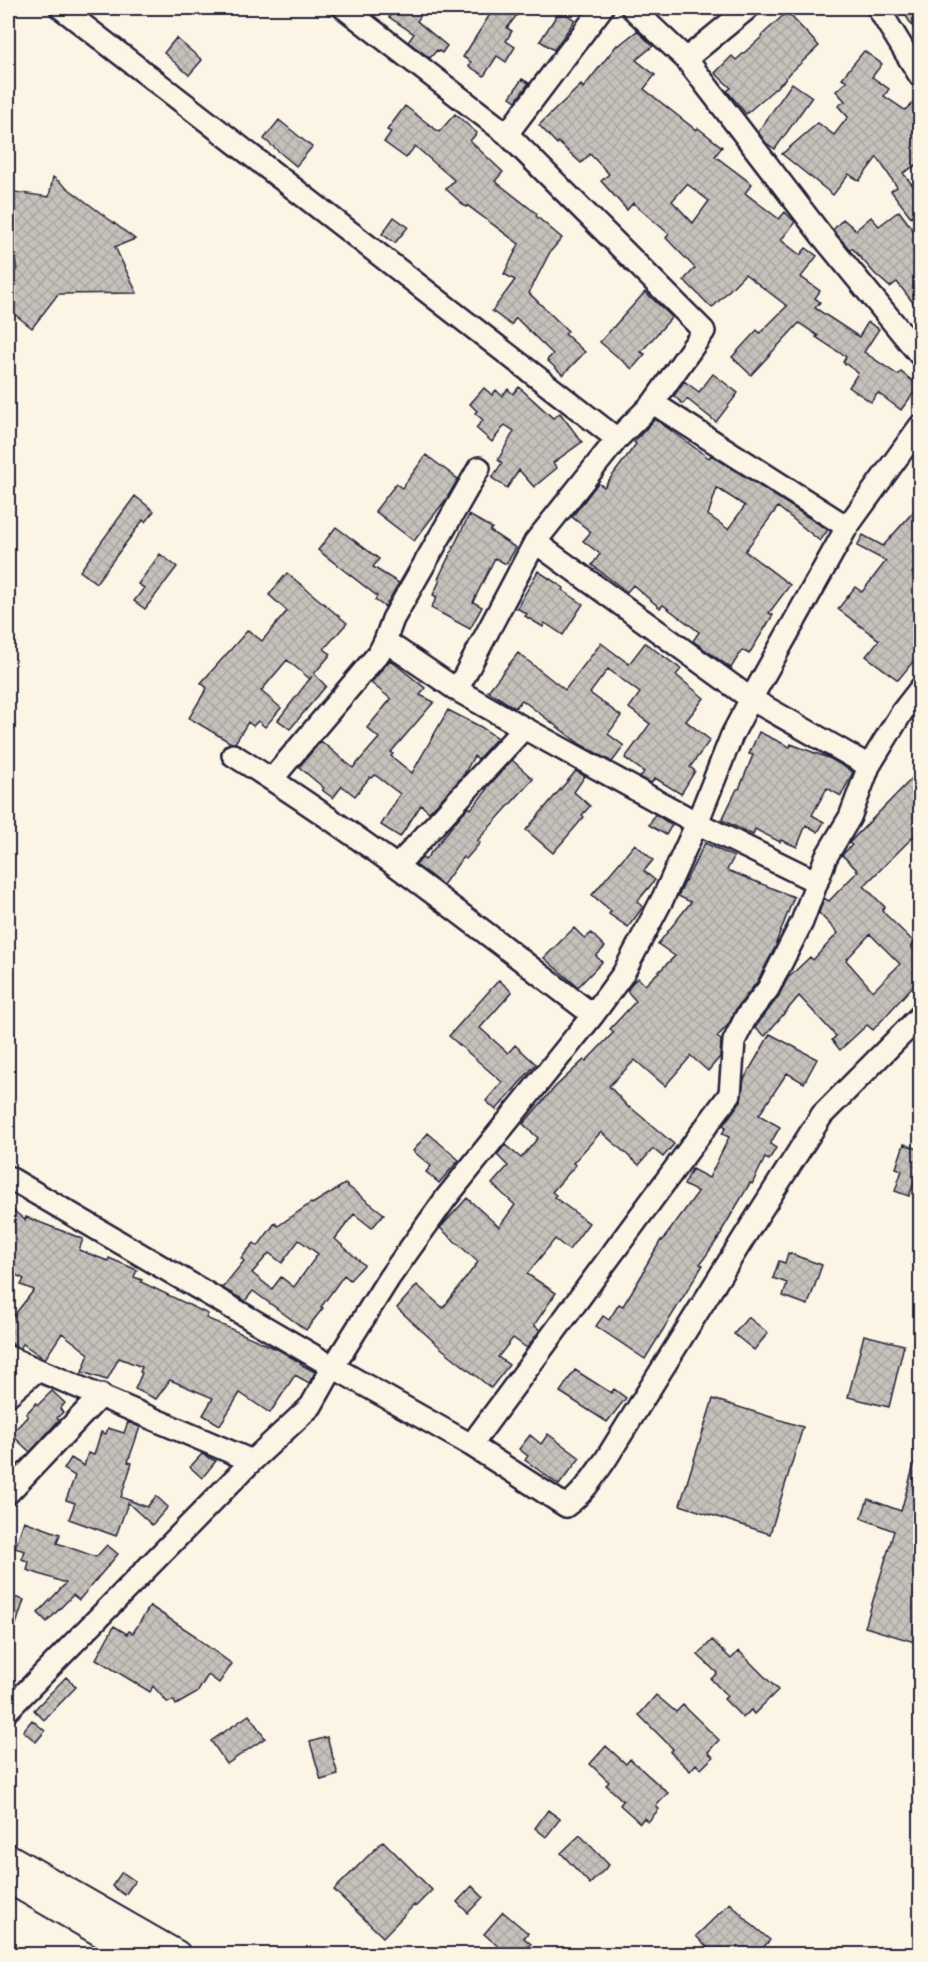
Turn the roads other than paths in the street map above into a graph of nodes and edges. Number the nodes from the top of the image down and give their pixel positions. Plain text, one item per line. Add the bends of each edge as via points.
1 (61, 8) edge
2 (344, 8) edge
3 (602, 8) edge
4 (632, 8) edge
5 (748, 8) edge
6 (878, 8) edge
7 (686, 58) junction
8 (921, 76) edge
9 (507, 134) junction
10 (921, 355) edge
11 (653, 403) junction
12 (921, 426) edge
13 (617, 440) junction
14 (479, 468) dead end
15 (848, 527) junction
16 (535, 542) junction
17 (385, 641) junction
18 (921, 689) edge
19 (457, 690) junction
20 (751, 699) junction
21 (524, 728) junction
22 (233, 755) dead end
23 (869, 766) junction
24 (272, 780) junction
25 (697, 823) junction
26 (397, 867) junction
27 (817, 882) junction
28 (593, 1014) junction
29 (921, 1016) edge
30 (8, 1178) edge
31 (8, 1357) edge
32 (333, 1367) junction
33 (37, 1370) junction
34 (8, 1395) edge
35 (101, 1395) junction
36 (471, 1446) junction
37 (252, 1461) junction
38 (8, 1493) edge
39 (8, 1710) edge
40 (8, 1857) edge
41 (8, 1879) edge
42 (140, 1949) edge
43 (177, 1954) edge

1 - 13 street
2 - 9 street
3 - 9 street
4 - 7 street
5 - 7 street
6 - 8 street
7 - 10 street via 822,236
9 - 11 street via 704,331
11 - 13 street
11 - 15 street
12 - 15 street
13 - 16 street
14 - 17 street via 393,619
15 - 20 street
16 - 19 street
16 - 20 street
17 - 19 street
17 - 24 street
18 - 23 street
19 - 21 street
20 - 23 street
20 - 25 street via 732,735
21 - 25 street
21 - 26 street
22 - 24 street
23 - 27 street via 850,817 826,857
24 - 26 street
25 - 27 street
25 - 28 street via 623,974
26 - 28 street
27 - 36 street via 802,922 768,989 746,1017 734,1041 730,1094
28 - 32 street via 446,1198
29 - 36 street via 822,1115 606,1459 576,1499 566,1506
30 - 32 street
31 - 33 street
32 - 36 street
32 - 37 street via 311,1406
33 - 34 street
33 - 35 street
35 - 37 street
35 - 38 street
37 - 39 street
40 - 42 main road
41 - 42 main road
42 - 43 main road

